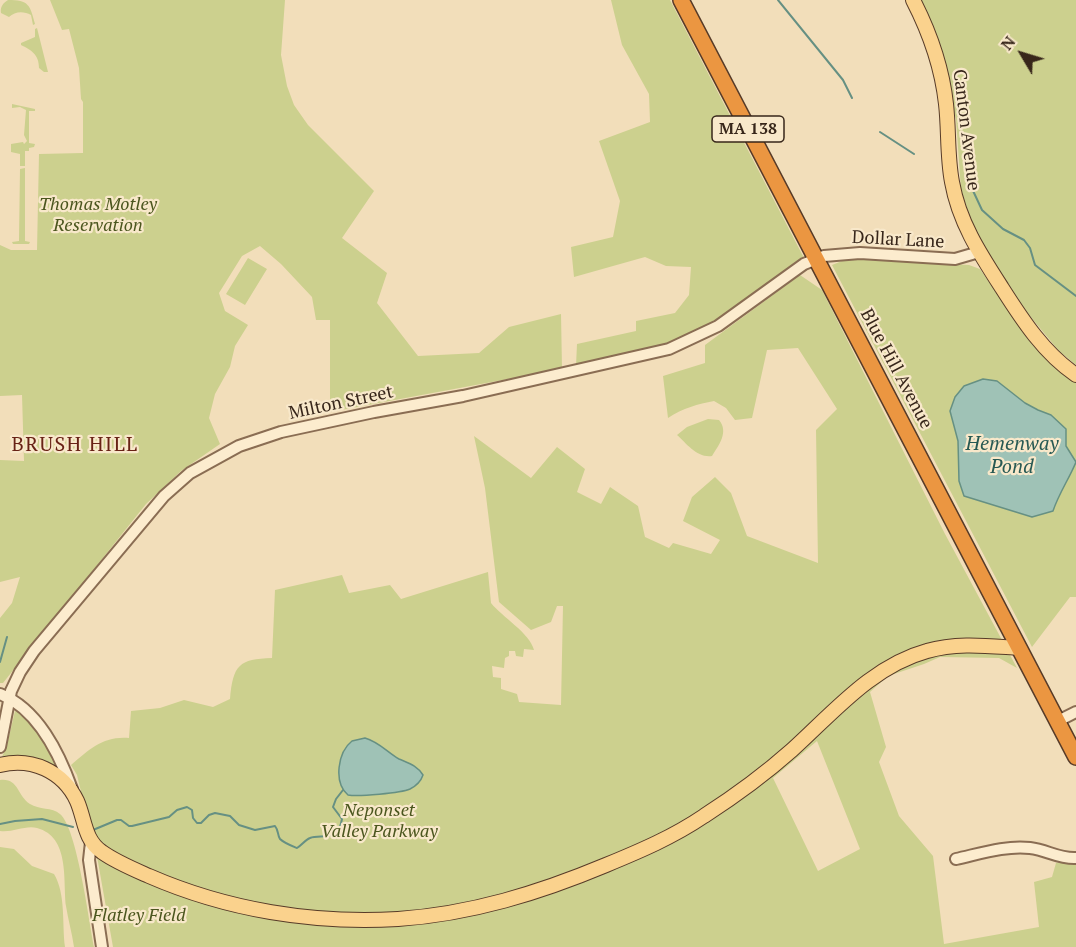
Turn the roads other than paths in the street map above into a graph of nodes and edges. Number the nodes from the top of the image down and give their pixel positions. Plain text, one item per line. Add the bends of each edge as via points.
1 (681, 0) edge
2 (913, 0) edge
3 (978, 252) junction
4 (816, 258) junction
5 (1076, 375) edge
6 (1019, 648) junction
7 (5, 697) edge
8 (1076, 712) edge
9 (1058, 722) junction
10 (0, 747) edge
11 (1076, 757) edge
12 (0, 765) edge
13 (77, 800) junction
14 (91, 842) junction
15 (1076, 858) edge
16 (956, 859) dead end
17 (102, 947) edge

1 - 4 highway, Blue Hill Avenue / MA 138
2 - 3 main road, Canton Avenue via 940,66 952,180 965,225
3 - 4 street, Dollar Lane via 955,259 852,253
3 - 5 main road, Canton Avenue via 1030,330
4 - 6 highway, Blue Hill Avenue / MA 138
4 - 7 street, Milton Street via 718,326 669,349 281,432 220,455 183,478 151,510 34,651
6 - 9 highway, Blue Hill Avenue / MA 138
6 - 14 main road via 952,646 899,662 859,689 750,784 681,831 558,884 465,910 369,920 255,909 201,896 159,880 108,856
7 - 10 street, Milton Street
7 - 13 street via 19,705 50,740
8 - 9 street
9 - 11 highway, Blue Hill Avenue / MA 138
12 - 13 main road via 23,762 44,768 64,783
13 - 14 main road
14 - 17 street via 89,860
15 - 16 street via 1021,848

